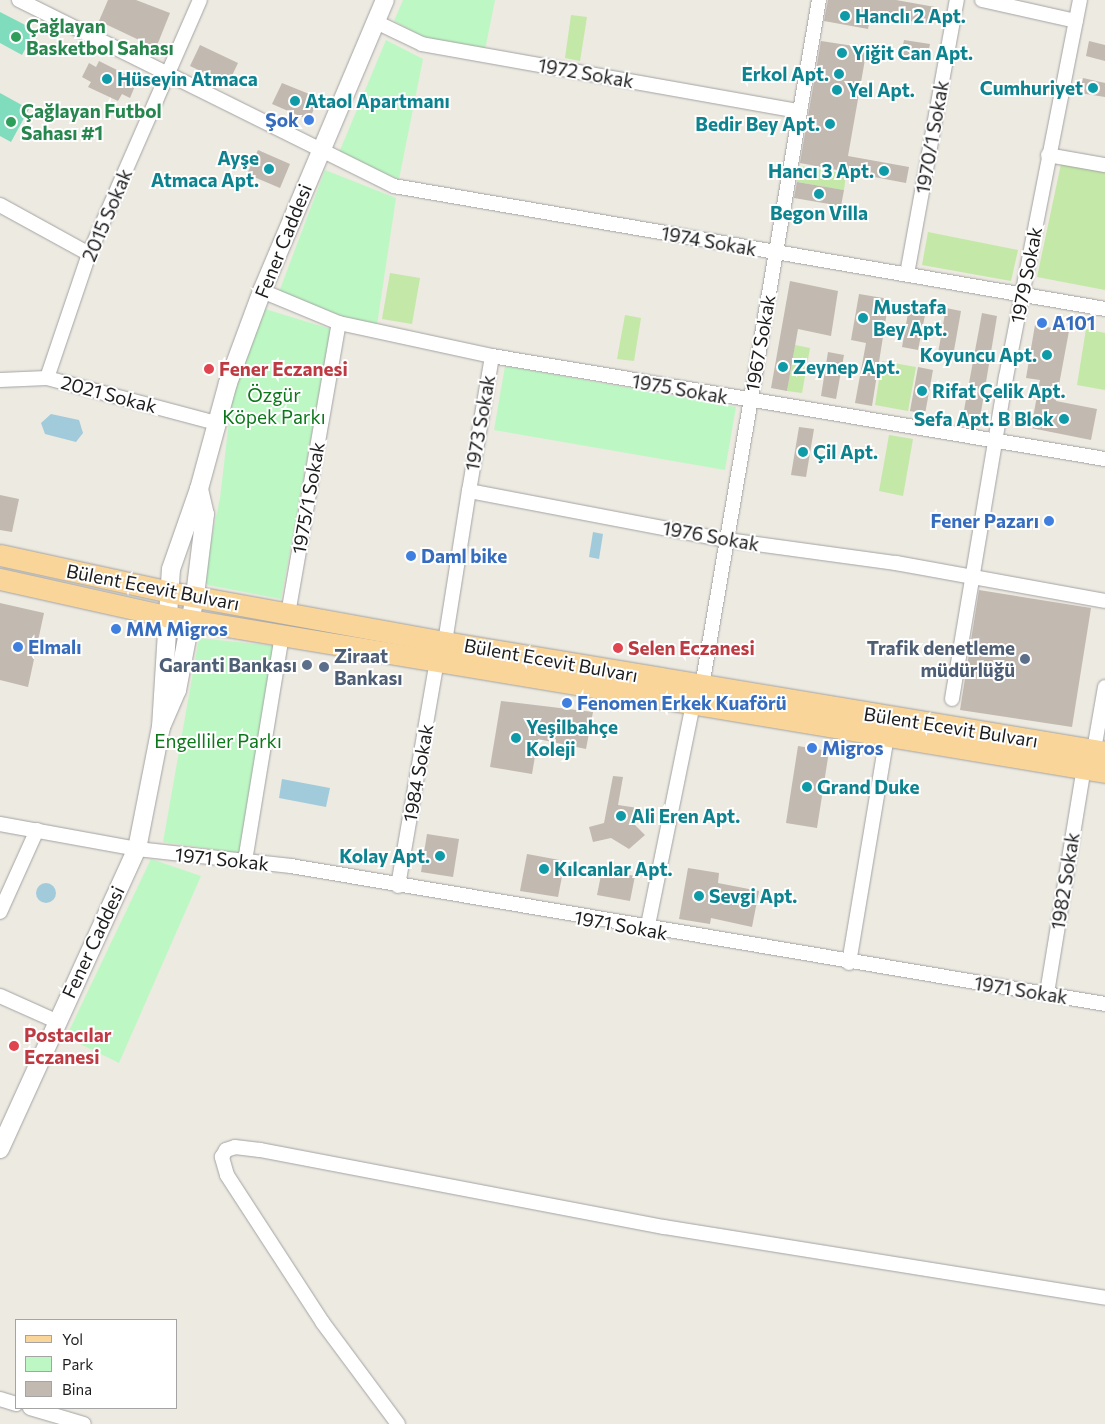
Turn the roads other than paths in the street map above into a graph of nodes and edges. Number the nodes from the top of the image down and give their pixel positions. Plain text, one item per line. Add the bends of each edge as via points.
1 (19, 0) edge
2 (200, 0) edge
3 (386, 0) edge
4 (819, 0) edge
5 (957, 0) edge
6 (982, 0) edge
7 (1080, 0) edge
8 (1076, 21) junction
9 (376, 22) junction
10 (168, 75) junction
11 (800, 110) junction
12 (321, 149) junction
13 (1048, 155) junction
14 (1105, 165) edge
15 (0, 205) edge
16 (776, 252) junction
17 (89, 254) junction
18 (907, 274) junction
19 (262, 292) junction
20 (1022, 293) junction
21 (1105, 309) edge
22 (339, 323) junction
23 (492, 356) junction
24 (47, 378) junction
25 (0, 380) edge
26 (750, 402) junction
27 (216, 423) junction
28 (996, 440) junction
29 (1105, 459) edge
30 (199, 489) junction
31 (469, 491) junction
32 (727, 540) junction
33 (0, 555) edge
34 (971, 577) junction
35 (0, 578) edge
36 (170, 592) junction
37 (195, 596) junction
38 (1105, 601) edge
39 (288, 614) junction
40 (166, 616) junction
41 (191, 619) junction
42 (282, 635) junction
43 (441, 651) junction
44 (1105, 687) edge
45 (698, 694) junction
46 (952, 699) dead end
47 (161, 727) junction
48 (886, 736) junction
49 (1099, 751) edge
50 (1084, 768) junction
51 (1105, 772) edge
52 (0, 824) edge
53 (37, 830) junction
54 (137, 849) junction
55 (245, 861) junction
56 (398, 886) junction
57 (0, 912) edge
58 (648, 930) junction
59 (849, 963) junction
60 (1047, 993) junction
61 (0, 996) edge
62 (1105, 1004) edge
63 (56, 1022) junction
64 (0, 1149) edge
65 (1105, 1298) edge
66 (0, 1399) edge
67 (15, 1404) edge
68 (33, 1409) edge
69 (84, 1424) edge
70 (398, 1424) edge

1 - 10 street, 1974 Sokak
2 - 10 street, 2015 Sokak
3 - 9 street, Fener Caddesi
4 - 11 street, 1967 Sokak
5 - 18 street, 1970/1 Sokak
6 - 8 street
7 - 8 street, 1979 Sokak
8 - 13 street, 1979 Sokak
9 - 11 street, 1972 Sokak via 422,44
9 - 12 street, Fener Caddesi
10 - 12 street, 1974 Sokak
10 - 17 street, 2015 Sokak
11 - 16 street, 1967 Sokak
12 - 16 street, 1974 Sokak via 394,186
12 - 19 street, Fener Caddesi
13 - 14 street
13 - 20 street, 1979 Sokak
15 - 17 street
16 - 18 street, 1974 Sokak
16 - 26 street, 1967 Sokak
17 - 24 street, 2015 Sokak
18 - 20 street, 1974 Sokak
19 - 22 street, 1975 Sokak
19 - 27 street, Fener Caddesi
20 - 21 street, 1974 Sokak
20 - 28 street, 1979 Sokak
22 - 23 street, 1975 Sokak
22 - 39 street, 1975/1 Sokak
23 - 26 street, 1975 Sokak
23 - 31 street, 1973 Sokak
24 - 25 street, 2021 Sokak
24 - 27 street, 2021 Sokak
26 - 28 street, 1975 Sokak
26 - 32 street, 1967 Sokak
27 - 30 street, Fener Caddesi
28 - 29 street, 1975 Sokak
28 - 34 street, 1979 Sokak
30 - 36 street, Fener Caddesi via 171,569
30 - 37 street, Fener Caddesi via 205,514
31 - 32 street, 1976 Sokak
31 - 43 street
32 - 34 street, 1976 Sokak
32 - 45 street, 1967 Sokak
33 - 36 main road, Bülent Ecevit Bulvarı
34 - 38 street, 1976 Sokak
34 - 46 street, 1979 Sokak
35 - 40 main road, Bülent Ecevit Bulvarı
36 - 37 main road, Bülent Ecevit Bulvarı
36 - 40 street, Fener Caddesi
37 - 39 main road, Bülent Ecevit Bulvarı
37 - 41 street, Fener Caddesi
39 - 43 main road, Bülent Ecevit Bulvarı
40 - 41 main road, Bülent Ecevit Bulvarı
40 - 47 street, Fener Caddesi
41 - 42 main road, Bülent Ecevit Bulvarı
41 - 47 street, Fener Caddesi via 176,690
42 - 43 main road, Bülent Ecevit Bulvarı
42 - 55 street
43 - 45 main road, Bülent Ecevit Bulvarı
43 - 56 street, 1984 Sokak
44 - 49 street
45 - 48 main road, Bülent Ecevit Bulvarı
45 - 49 main road, Bülent Ecevit Bulvarı
45 - 58 street, 1967 Sokak
47 - 54 street, Fener Caddesi
48 - 50 main road, Bülent Ecevit Bulvarı
48 - 59 street
50 - 51 main road, Bülent Ecevit Bulvarı
50 - 60 street, 1982 Sokak
52 - 53 street, 1971 Sokak
53 - 54 street, 1971 Sokak
53 - 57 street
54 - 55 street, 1971 Sokak
54 - 63 street, Fener Caddesi
55 - 56 street, 1971 Sokak
56 - 58 street, 1971 Sokak
58 - 59 street, 1971 Sokak
59 - 60 street, 1971 Sokak
60 - 62 street, 1971 Sokak
61 - 63 street
63 - 64 street, Fener Caddesi
65 - 70 street via 664,1227 260,1150 235,1147 226,1150 222,1157 227,1175 323,1323
66 - 67 street
68 - 69 street

